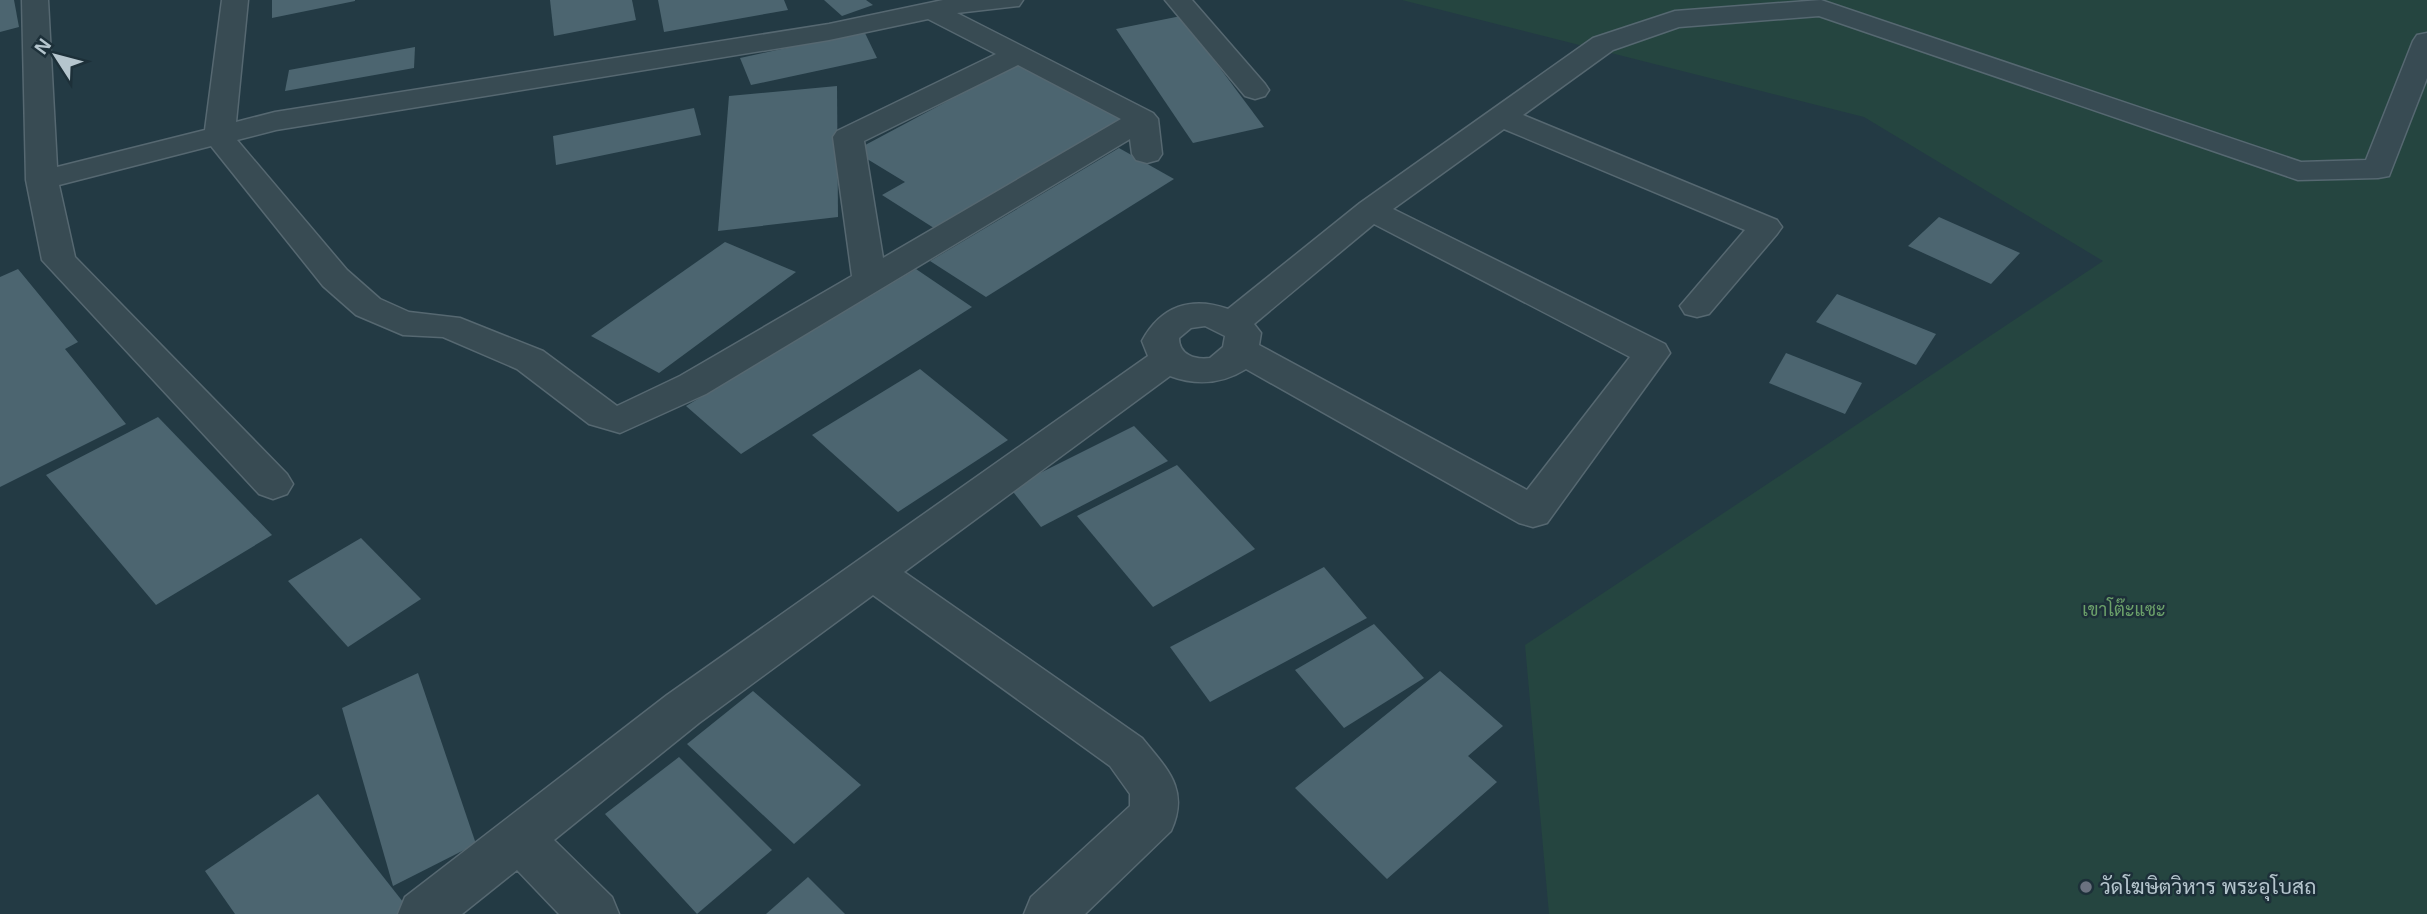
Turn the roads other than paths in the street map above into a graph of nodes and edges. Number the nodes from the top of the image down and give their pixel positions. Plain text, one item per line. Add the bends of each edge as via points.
1 (35, 0) edge
2 (235, 0) edge
3 (1010, 0) edge
4 (1178, 0) edge
5 (1821, 4) edge
6 (931, 10) junction
7 (2427, 41) edge
8 (1014, 56) junction
9 (1255, 90) dead end
10 (1502, 117) junction
11 (1143, 119) junction
12 (219, 137) junction
13 (1147, 154) dead end
14 (42, 180) junction
15 (1371, 210) junction
16 (870, 281) junction
17 (1697, 306) dead end
18 (1237, 337) junction
19 (1168, 360) junction
20 (273, 484) dead end
21 (873, 572) junction
22 (519, 838) junction
23 (423, 914) edge
24 (594, 914) edge
25 (1049, 914) edge

1 - 14 street
2 - 12 street
3 - 6 street
4 - 9 street
5 - 7 street via 2298,171 2378,169
5 - 10 street via 1675,19 1603,44
6 - 8 street
6 - 12 street via 829,32 275,121
8 - 11 street
8 - 16 street via 848,137
10 - 15 street
10 - 17 street via 1766,227
11 - 13 street
11 - 16 street
12 - 14 street
12 - 16 street via 335,278 368,307 403,323 448,326 530,360 602,415 620,420 693,385
14 - 20 street via 58,260
15 - 18 street
15 - 18 street via 1652,353 1533,512
18 - 19 street via 1235,360 1213,370 1188,369
18 - 19 street via 1207,314 1180,318 1170,324 1160,341
19 - 21 street
21 - 22 street via 683,709
21 - 25 street via 1126,752 1154,788 1154,815
22 - 23 street
22 - 24 street

